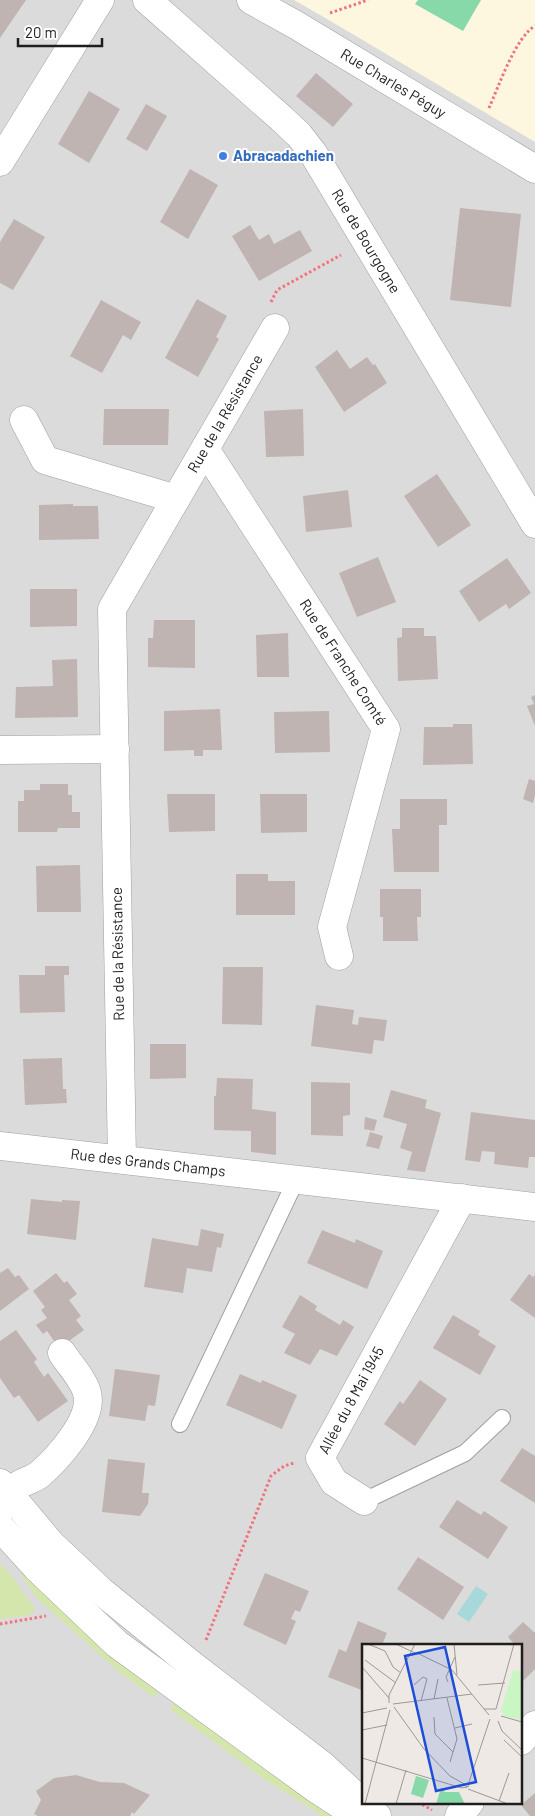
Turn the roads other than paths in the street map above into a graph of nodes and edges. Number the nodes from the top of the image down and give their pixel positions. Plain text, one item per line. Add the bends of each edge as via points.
1 (100, 0) edge
2 (147, 0) edge
3 (251, 0) edge
4 (0, 162) edge
5 (535, 169) edge
6 (275, 328) road end
7 (24, 420) dead end
8 (205, 449) junction
9 (176, 499) junction
10 (535, 524) edge
11 (0, 750) edge
12 (115, 750) junction
13 (339, 956) dead end
14 (0, 1146) edge
15 (122, 1159) junction
16 (296, 1180) junction
17 (462, 1198) junction
18 (535, 1207) edge
19 (62, 1354) dead end
20 (502, 1418) dead end
21 (180, 1424) dead end
22 (3, 1496) edge
23 (364, 1501) joint
24 (0, 1527) edge
25 (535, 1725) edge
26 (522, 1740) edge
27 (362, 1800) edge
28 (366, 1804) edge
29 (468, 1804) edge
30 (375, 1814) edge
31 (459, 1816) edge

1 - 4 street
2 - 10 street, Rue de Bourgogne via 299,135 313,152
3 - 5 street, Rue Charles Péguy
6 - 8 street, Rue de la Résistance
7 - 9 street via 45,460
8 - 9 street, Rue de la Résistance
8 - 13 street, Rue de Franche Comté via 386,729 332,926
9 - 12 street, Rue de la Résistance via 112,609
11 - 12 street
12 - 15 street, Rue de la Résistance
14 - 15 street, Rue des Grands Champs
15 - 16 street, Rue des Grands Champs
16 - 17 street, Rue des Grands Champs
16 - 21 lane
17 - 18 street, Rue des Grands Champs
17 - 23 street, Allée du 8 Mai 1945 via 320,1458 334,1482
19 - 22 street via 87,1393 78,1430 54,1461
20 - 23 lane, Allée du 8 Mai 1945 via 465,1453
22 - 27 street via 101,1591
24 - 30 street via 36,1568 117,1644 315,1788 358,1816
25 - 26 street
28 - 30 street
29 - 31 street

